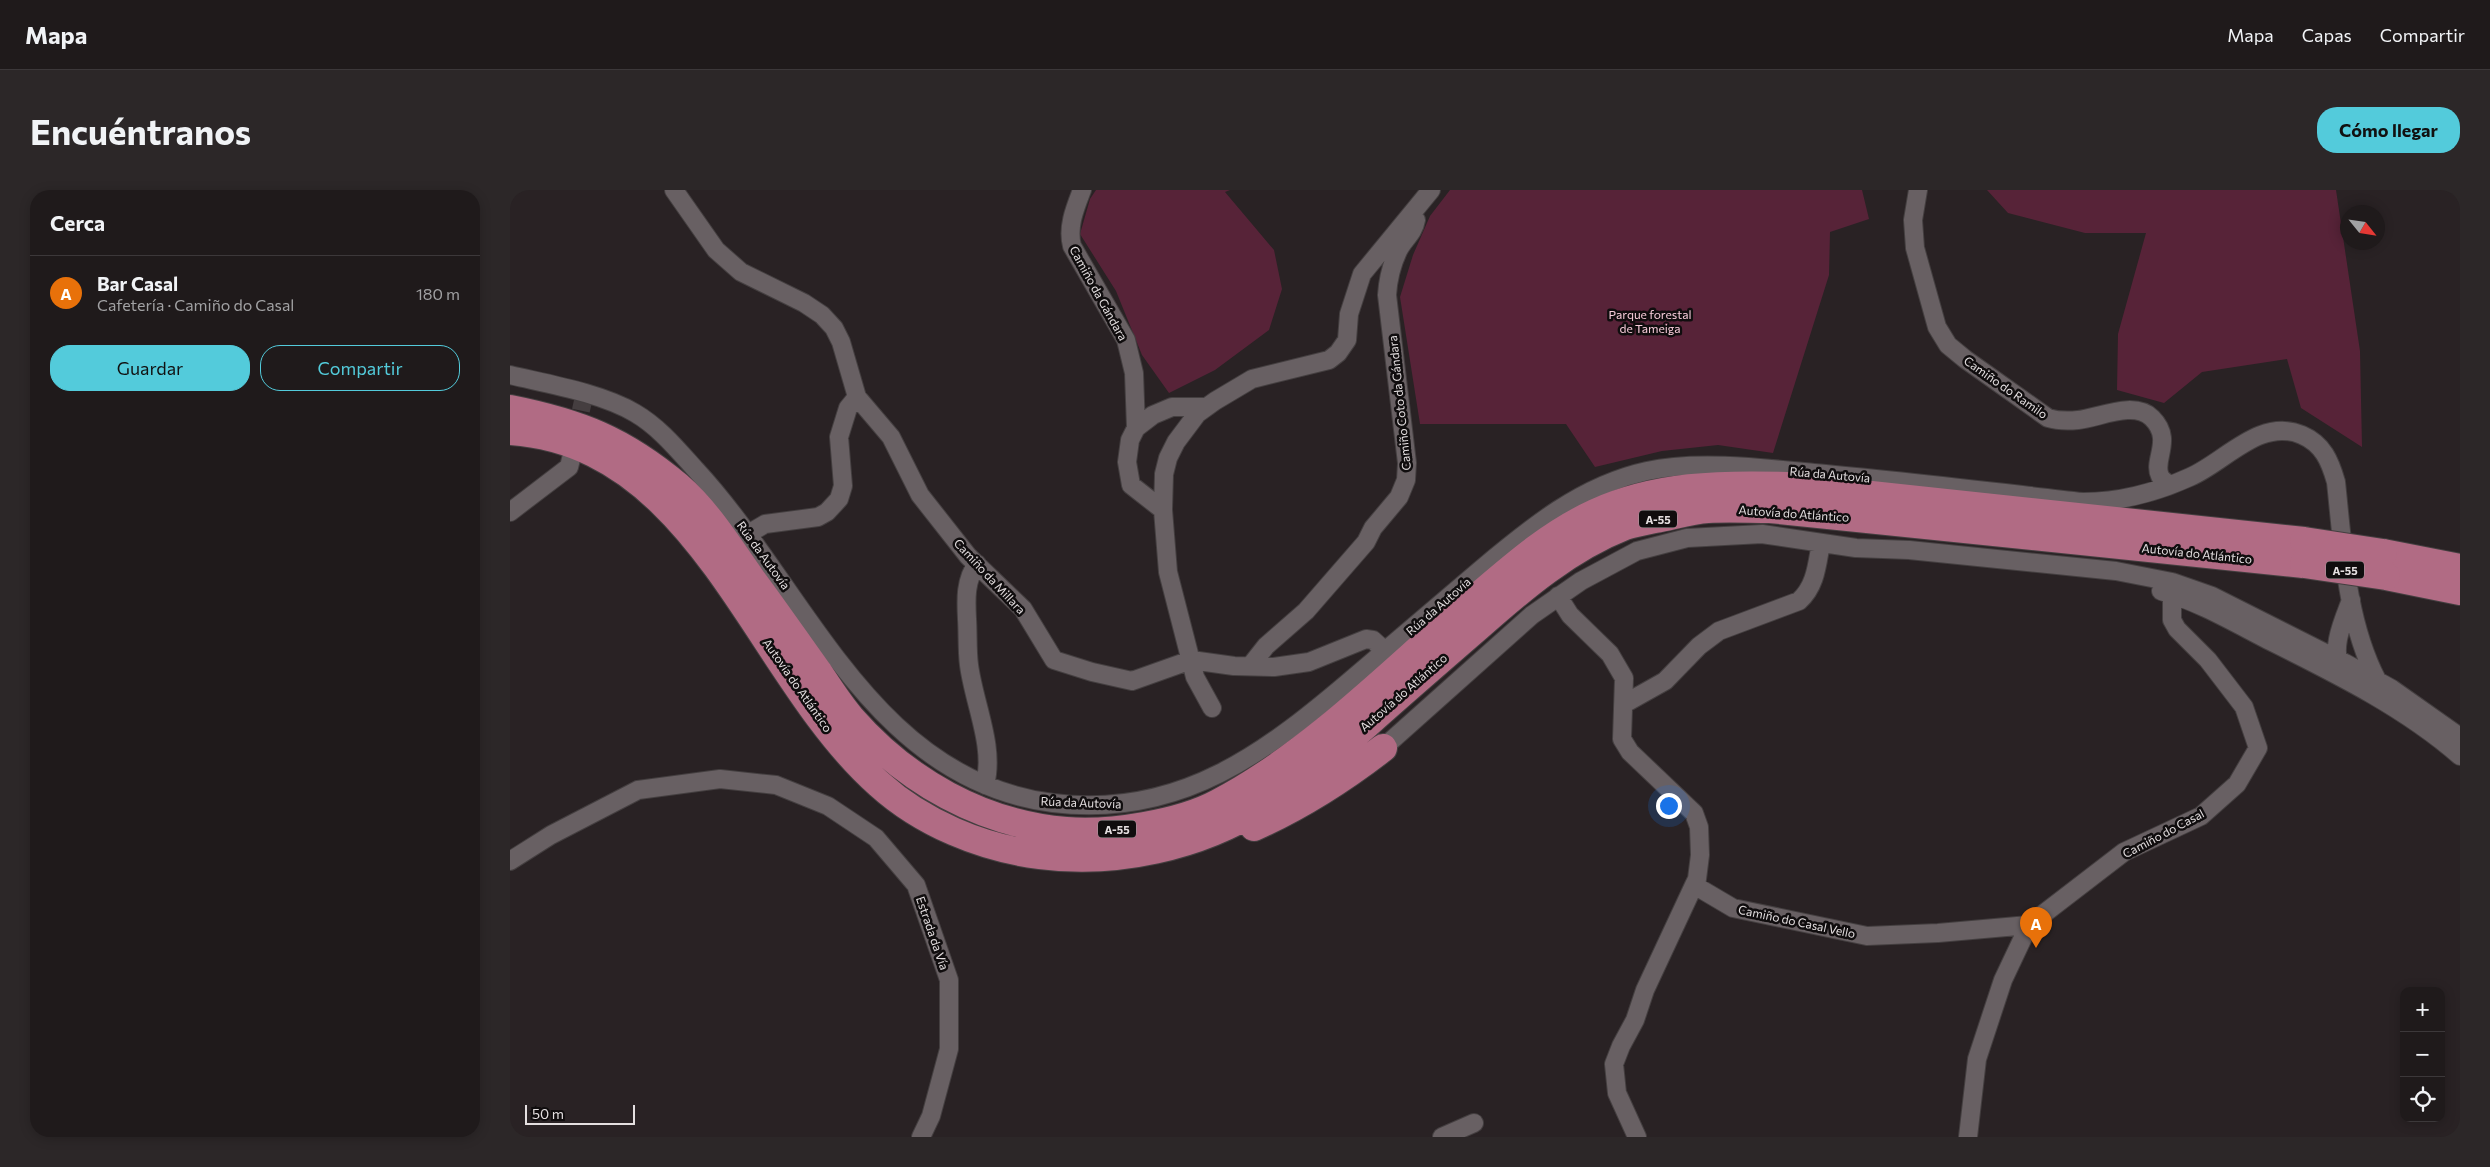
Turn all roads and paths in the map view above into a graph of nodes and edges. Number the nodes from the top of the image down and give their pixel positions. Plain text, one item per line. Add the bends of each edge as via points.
1 (674, 190) edge
2 (1082, 190) edge
3 (1918, 190) edge
4 (1429, 191) edge
5 (1415, 209) junction
6 (510, 375) edge
7 (510, 388) edge
8 (857, 397) junction
9 (1207, 406) junction
10 (510, 409) edge
11 (1136, 428) junction
12 (510, 431) edge
13 (670, 442) junction
14 (570, 460) dead end
15 (2158, 467) junction
16 (1769, 469) junction
17 (2168, 484) junction
18 (2034, 496) junction
19 (1888, 497) junction
20 (2128, 497) junction
21 (1977, 506) junction
22 (1163, 510) junction
23 (510, 512) edge
24 (748, 534) junction
25 (1821, 543) junction
26 (2304, 552) junction
27 (977, 564) junction
28 (2385, 564) junction
29 (2460, 568) edge
30 (2172, 588) junction
31 (2460, 591) edge
32 (1558, 596) junction
33 (2351, 600) junction
34 (2217, 613) junction
35 (2344, 619) junction
36 (2362, 642) junction
37 (2306, 644) junction
38 (1385, 651) junction
39 (1191, 660) junction
40 (2341, 662) junction
41 (1251, 665) junction
42 (2377, 680) junction
43 (1624, 704) junction
44 (1212, 708) dead end
45 (2460, 737) edge
46 (1383, 748) joint
47 (2460, 748) edge
48 (2460, 756) edge
49 (985, 786) junction
50 (1116, 857) junction
51 (510, 861) edge
52 (1694, 885) junction
53 (2029, 925) junction
54 (1474, 1122) dead end
55 (922, 1137) edge
56 (1442, 1137) edge
57 (1637, 1137) edge
58 (1968, 1137) edge

1 - 8 street, Camiño da Millara via 716,250 741,272 804,303 834,328
2 - 11 street, Camiño da Gándara via 1070,238 1129,350 1134,373
3 - 15 street, Camiño do Ramilo via 1913,220 1916,248 1938,327 1948,344 1965,360 2048,418 2078,420 2139,410 2152,418 2160,430 2163,441
4 - 5 street
5 - 9 street via 1362,274 1349,314 1347,340 1338,354 1329,360 1252,379
5 - 41 street, Camiño Coto da Gándara via 1416,222 1398,250 1389,273 1387,295 1408,463 1406,480 1366,542 1306,611 1266,646
6 - 13 street, Rúa da Autovía via 573,389 633,412
7 - 13 street via 583,401
8 - 24 street via 848,408 839,437 843,486 839,500 818,517 765,524
8 - 27 street, Camiño da Millara via 891,437 920,495
9 - 11 street via 1172,407 1153,415
9 - 22 street via 1176,442 1168,458
10 - 19 highway, Autovía do Atlántico / A-55 via 557,418 588,430 631,450 681,488 715,528 850,717 902,768 964,806 1028,826 1070,832 1167,822 1216,804 1271,771 1346,713 1519,560 1556,533 1597,512 1645,496 1691,487 1737,484
11 - 22 street, Camiño da Gándara via 1130,440 1127,462 1131,485
12 - 50 highway, Autovía do Atlántico / A-55 via 560,439 586,449 652,491 697,540 828,729 879,784 919,814 973,840 1040,855
13 - 24 street, Rúa da Autovía via 724,500
14 - 23 street via 569,468
15 - 17 street via 2160,476
15 - 20 street
16 - 18 street, Rúa da Autovía
16 - 19 highway
16 - 38 street, Rúa da Autovía via 1698,467 1647,471 1591,491 1535,524
17 - 20 street, Rúa da Autovía
17 - 33 street, Rúa da Autovía via 2189,478 2262,434 2294,431 2310,438 2331,464 2336,482
18 - 20 street, Rúa da Autovía via 2091,502
18 - 21 highway
19 - 21 highway, Autovía do Atlántico / A-55
21 - 26 highway, Autovía do Atlántico / A-55
22 - 39 street via 1168,572
24 - 49 street, Rúa da Autovía via 873,704 931,756
25 - 30 street via 2116,571
25 - 32 street via 1762,534 1687,538 1637,551
25 - 43 street via 1813,582 1799,601 1719,631 1699,646 1665,681
26 - 28 highway, Autovía do Atlántico / A-55, bridge
26 - 50 highway, Autovía do Atlántico / A-55 via 1770,509 1704,509 1628,525 1590,543 1527,584 1312,772 1261,807 1222,828 1174,845
27 - 39 street, Camiño da Millara via 1023,610 1054,660 1132,681
27 - 49 street via 971,572 966,595 970,665 988,757
28 - 29 highway, Autovía do Atlántico / A-55
28 - 31 highway, Autovía do Atlántico / A-55
30 - 34 street
30 - 37 street via 2212,596
30 - 53 street, Camiño do Casal via 2172,620 2244,707 2258,748 2236,784 2200,816 2124,852
32 - 43 street via 1570,616 1610,654 1624,678
32 - 46 street via 1532,615
33 - 35 street
33 - 36 street, Rúa da Autovía
34 - 40 street via 2246,621 2323,661
34 - 48 street via 2403,713
35 - 37 street via 2325,641
35 - 40 street via 2339,636
36 - 40 street via 2354,657
36 - 42 street, Rúa da Autovía
37 - 40 street
38 - 41 street, Camiño da Millara via 1373,640 1366,639 1309,662 1274,667
38 - 49 street, Rúa da Autovía via 1326,702 1255,755 1199,784 1127,804 1058,804 1022,798
39 - 41 street, Camiño da Millara
39 - 44 street via 1195,677
40 - 42 street
40 - 47 street via 2350,676 2412,712
42 - 45 street
43 - 52 street via 1622,739 1630,752 1694,813 1699,827 1700,855
46 - 50 highway via 1291,810 1214,846 1162,857
51 - 55 street, Estrada da Vía via 638,790 720,779 776,785 828,806 876,838 916,885 949,980 949,1049
52 - 53 street, Camiño do Casal Vello via 1734,908 1867,936
52 - 57 street via 1614,1064 1617,1093
53 - 58 street, Camiño do Casal via 2003,980 1977,1059
54 - 56 street

